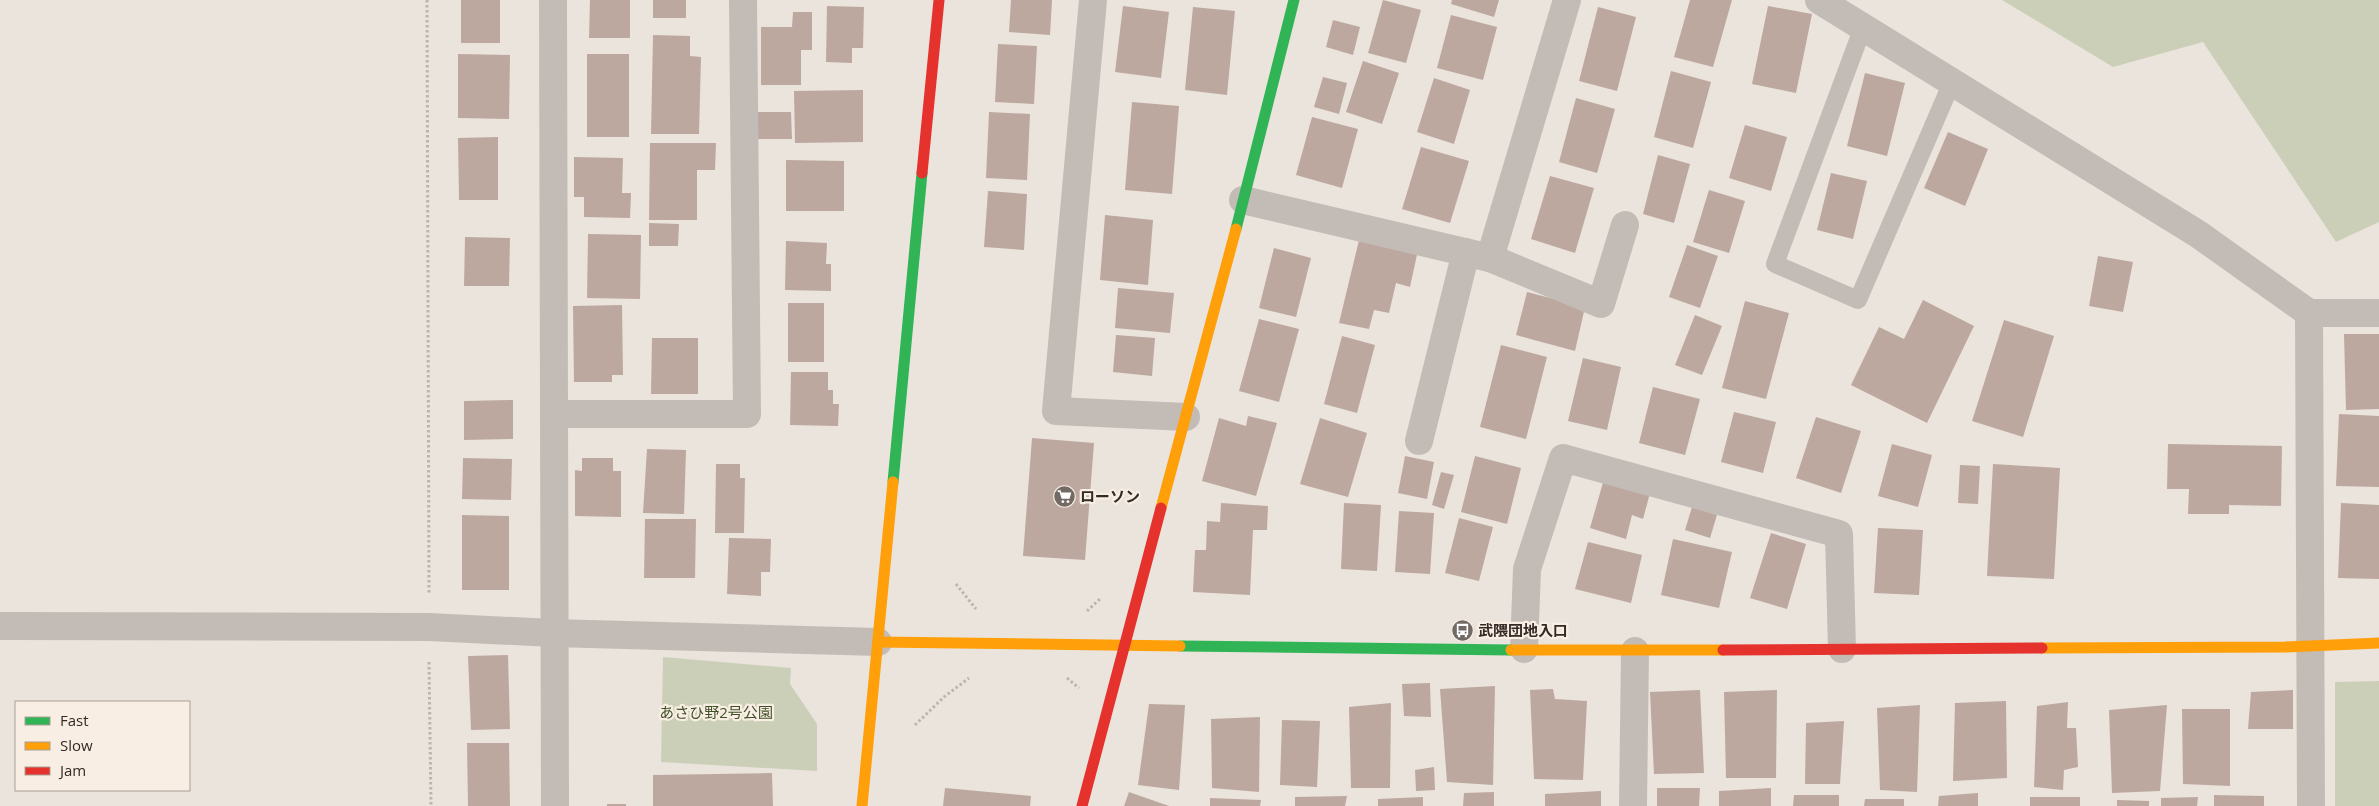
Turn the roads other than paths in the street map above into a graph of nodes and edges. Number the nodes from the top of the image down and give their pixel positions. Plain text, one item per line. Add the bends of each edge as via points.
1 (553, 0) edge
2 (743, 0) edge
3 (939, 0) edge
4 (1094, 0) edge
5 (1294, 0) edge
6 (1567, 0) edge
7 (1819, 0) edge
8 (1864, 27) junction
9 (1952, 82) junction
10 (1243, 200) junction
11 (1625, 225) dead end
12 (1478, 255) junction
13 (2309, 313) junction
14 (2379, 313) edge
15 (554, 414) junction
16 (1186, 417) junction
17 (1419, 441) dead end
18 (0, 626) edge
19 (554, 633) junction
20 (878, 642) junction
21 (2379, 643) edge
22 (1126, 644) junction
23 (2312, 645) junction
24 (1524, 649) junction
25 (1842, 649) junction
26 (1635, 651) junction
27 (555, 806) edge
28 (862, 806) edge
29 (1082, 806) edge
30 (1634, 806) edge
31 (2311, 806) edge

1 - 15 street
2 - 15 street via 747,414
3 - 20 street
4 - 16 street via 1056,411
5 - 10 street
6 - 12 street
7 - 8 street
8 - 9 street
8 - 9 lane via 1775,264 1858,300
9 - 13 street via 2198,234
10 - 12 street
10 - 16 street
11 - 12 street via 1601,304
12 - 17 street
13 - 14 street
13 - 23 street
15 - 19 street
16 - 22 street
18 - 19 street via 429,627
19 - 20 street
19 - 27 street
20 - 22 street
20 - 28 street
21 - 23 street
22 - 24 street
22 - 29 street
23 - 25 street
23 - 31 street
24 - 25 street via 1527,570 1563,458 1839,534
24 - 26 street
25 - 26 street
26 - 30 street

